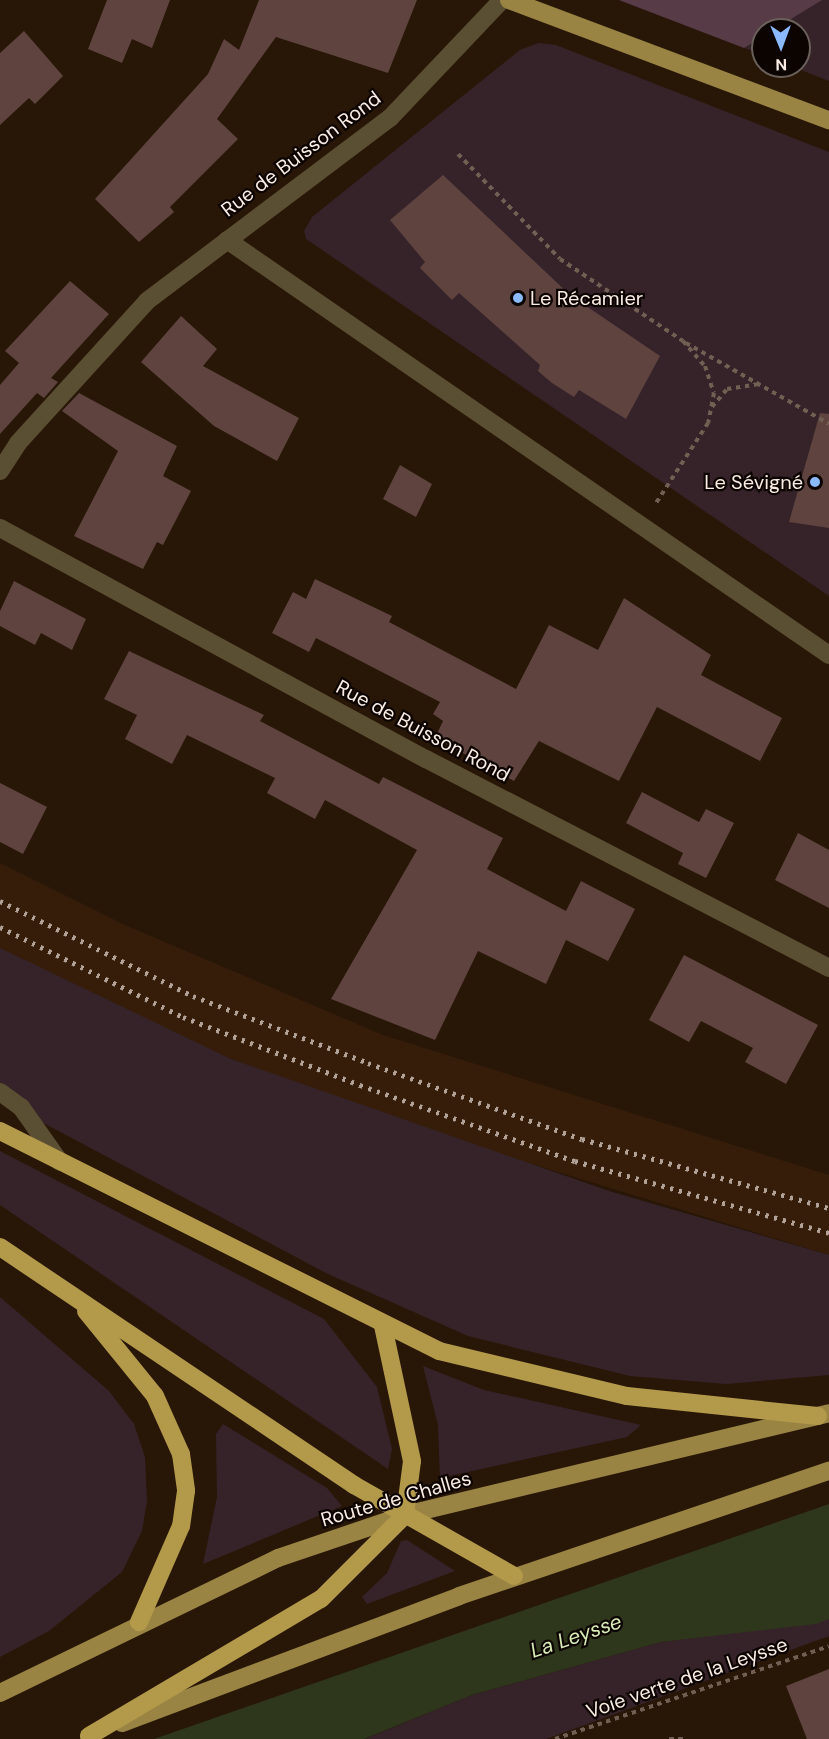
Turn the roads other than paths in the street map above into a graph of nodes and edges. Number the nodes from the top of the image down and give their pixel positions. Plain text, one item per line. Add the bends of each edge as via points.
1 (502, 0) edge
2 (509, 0) edge
3 (829, 120) edge
4 (227, 240) junction
5 (0, 471) edge
6 (0, 528) edge
7 (829, 655) edge
8 (829, 968) edge
9 (0, 1092) edge
10 (0, 1131) edge
11 (60, 1162) junction
12 (0, 1247) edge
13 (71, 1294) junction
14 (383, 1326) junction
15 (824, 1414) edge
16 (829, 1471) edge
17 (405, 1515) junction
18 (514, 1576) junction
19 (139, 1623) junction
20 (0, 1694) edge
21 (86, 1738) edge

1 - 4 street, Rue de Buisson Rond via 390,118
2 - 3 main road
4 - 5 street, Rue de Buisson Rond via 147,301 18,443
4 - 7 street, Rue de Buisson Rond
6 - 8 street, Rue de Buisson Rond via 426,759
9 - 11 street via 21,1107
10 - 11 highway
11 - 14 highway
12 - 13 highway
13 - 17 highway
13 - 19 highway via 155,1396 181,1454 186,1491 181,1526
14 - 15 highway via 439,1351 627,1396
14 - 17 highway via 412,1461
15 - 17 main road, Route de Challes
16 - 18 main road
17 - 18 highway
17 - 19 main road, Route de Challes via 278,1558
17 - 21 highway via 321,1599
18 - 21 main road via 242,1674
19 - 20 main road, Route de Challes

